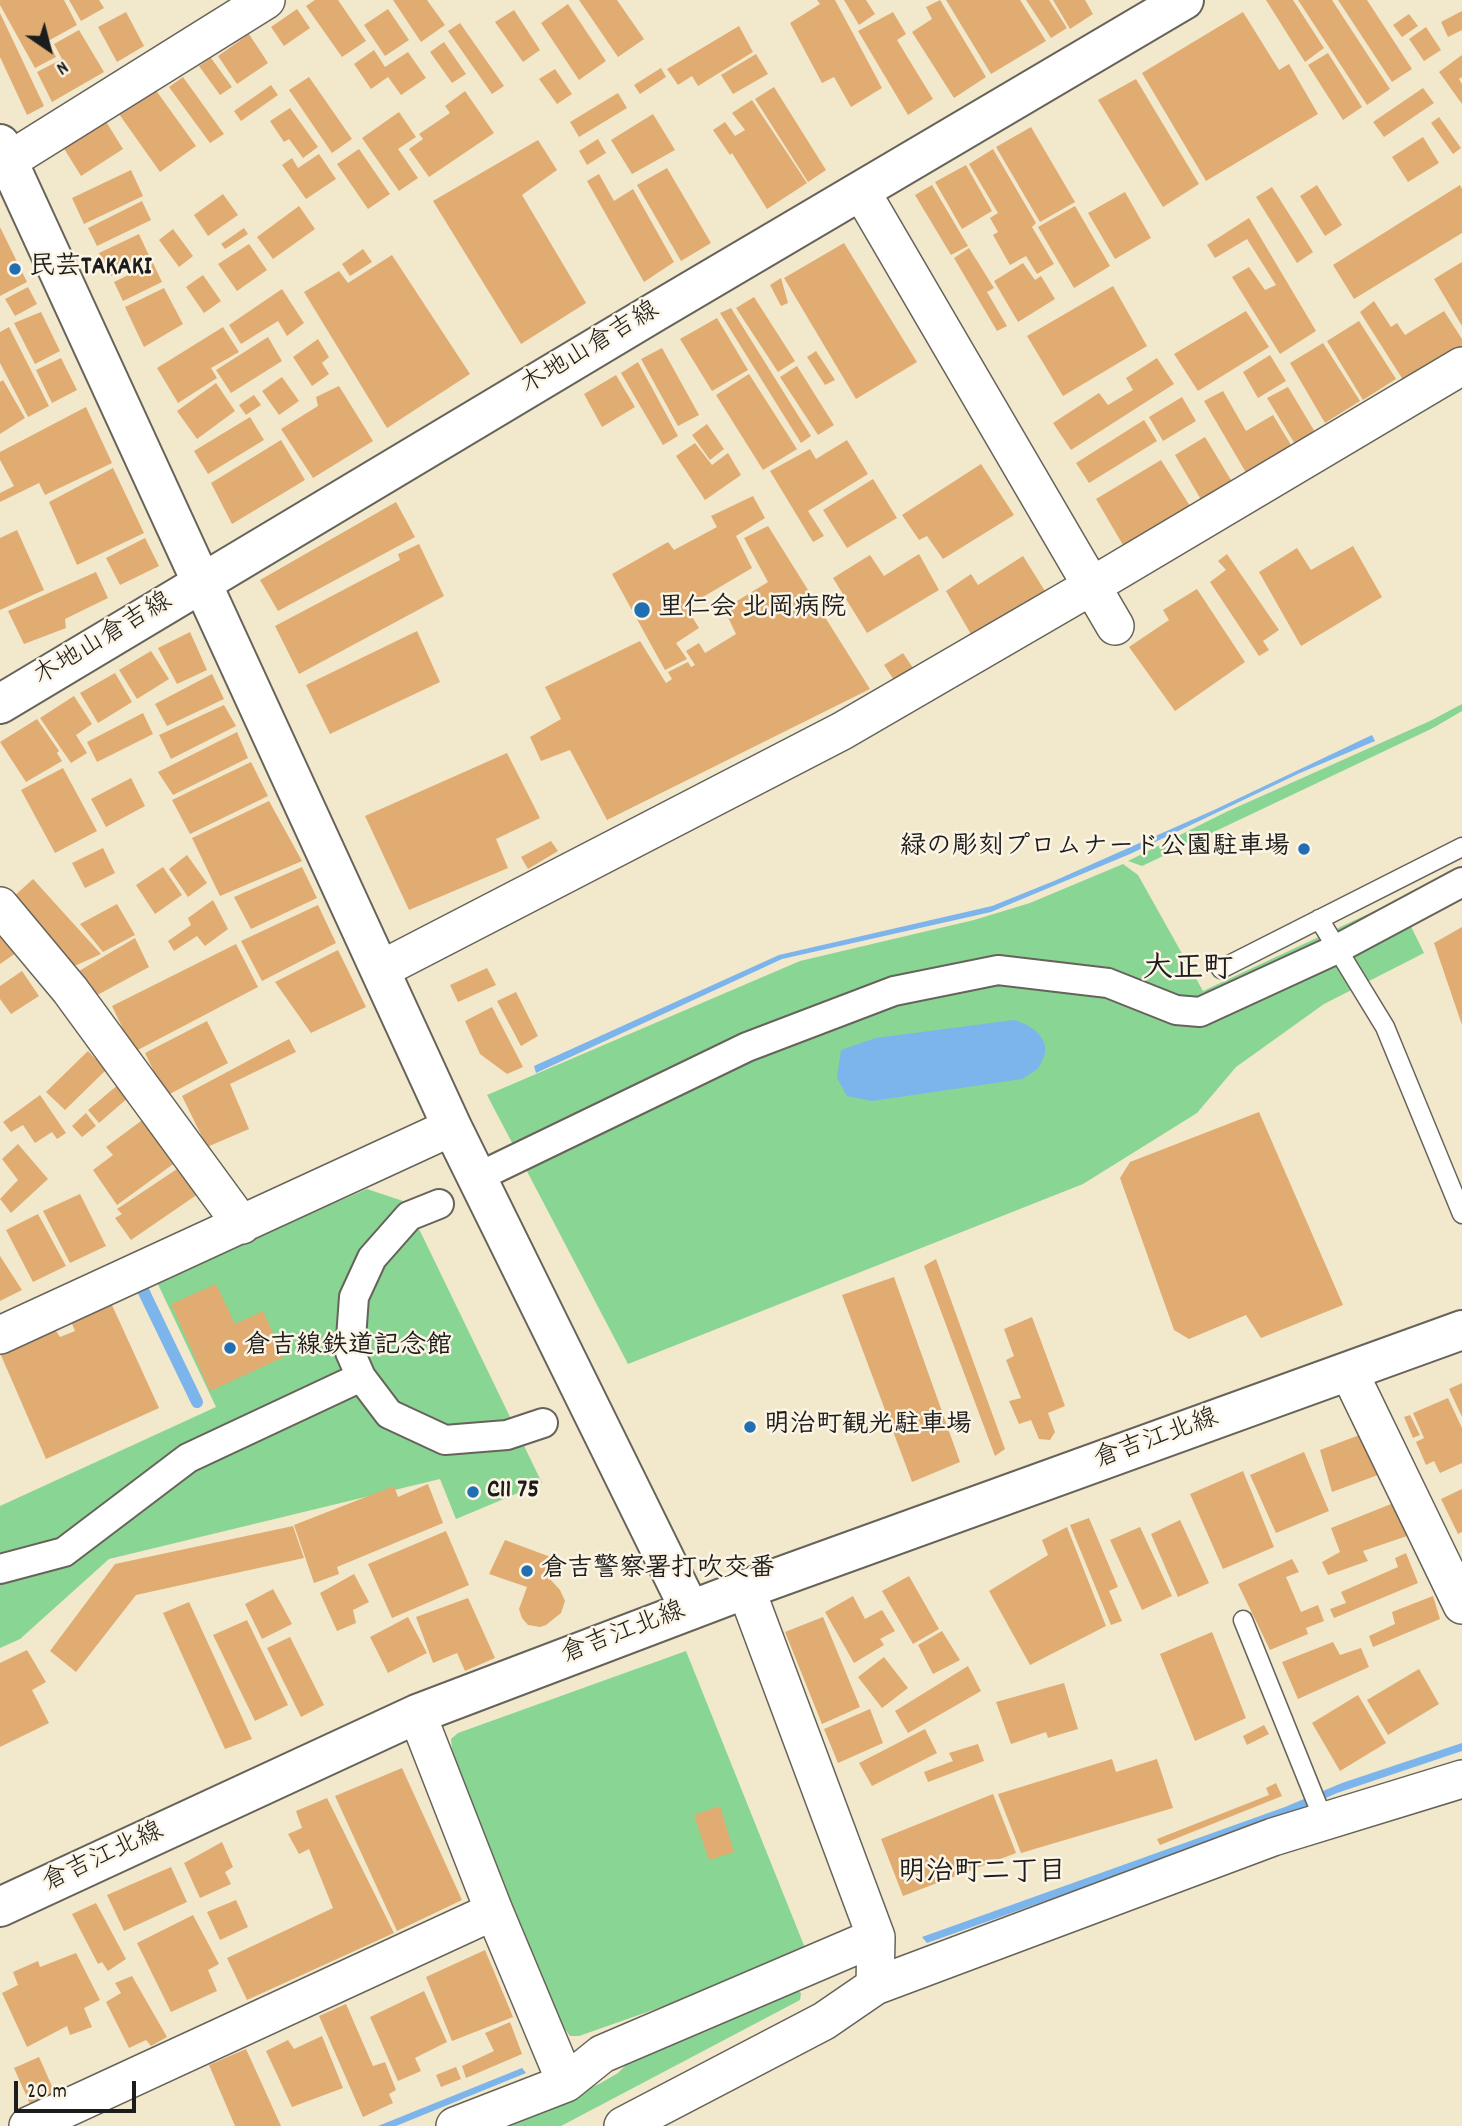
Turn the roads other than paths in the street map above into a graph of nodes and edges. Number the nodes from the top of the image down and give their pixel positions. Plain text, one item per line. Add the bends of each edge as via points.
1 (266, 0) edge
2 (1184, 0) edge
3 (3, 157) edge
4 (861, 191) junction
5 (1462, 366) edge
6 (202, 582) junction
7 (1090, 587) junction
8 (1115, 626) dead end
9 (0, 704) edge
10 (1462, 847) edge
11 (1462, 882) edge
12 (0, 906) edge
13 (1319, 919) junction
14 (1337, 949) junction
15 (1221, 969) dead end
16 (380, 970) junction
17 (452, 1128) junction
18 (478, 1177) junction
19 (439, 1204) dead end
20 (1462, 1214) edge
21 (242, 1225) junction
22 (1462, 1330) edge
23 (0, 1335) edge
24 (1349, 1371) junction
25 (361, 1377) junction
26 (543, 1423) dead end
27 (0, 1569) edge
28 (746, 1589) junction
29 (1462, 1605) edge
30 (690, 1610) junction
31 (1243, 1620) dead end
32 (418, 1714) junction
33 (1462, 1779) edge
34 (1324, 1821) junction
35 (0, 1907) edge
36 (494, 1911) junction
37 (876, 1937) junction
38 (875, 1986) junction
39 (566, 2083) junction
40 (27, 2126) edge
41 (455, 2126) edge
42 (623, 2126) edge

1 - 3 street
2 - 4 main road, 木地山倉吉線
3 - 6 main road
4 - 6 main road, 木地山倉吉線
4 - 7 street
5 - 7 street
6 - 9 main road, 木地山倉吉線
6 - 16 main road
7 - 8 street
7 - 16 street via 842,731
10 - 13 lane
11 - 14 street
12 - 21 street via 70,990
13 - 14 lane
13 - 15 lane
14 - 18 street via 1200,1013 1176,1010 1108,983 998,970 894,991 747,1047
14 - 20 lane via 1385,1027
16 - 17 main road
17 - 18 main road
17 - 21 street
18 - 30 main road
19 - 25 street via 409,1216 372,1258 354,1297 350,1352
21 - 23 street
22 - 24 main road, 倉吉江北線
24 - 28 main road, 倉吉江北線
24 - 29 street
25 - 26 street via 390,1414 445,1440 507,1435
25 - 27 street via 188,1458 64,1552
28 - 30 main road, 倉吉江北線
28 - 37 street
30 - 32 main road, 倉吉江北線
31 - 34 lane
32 - 35 main road, 倉吉江北線
32 - 36 street
33 - 34 street
34 - 38 street via 1273,1836
36 - 39 street
36 - 40 street
37 - 38 street
37 - 39 street via 602,2054
38 - 42 street via 824,2021
39 - 41 street

